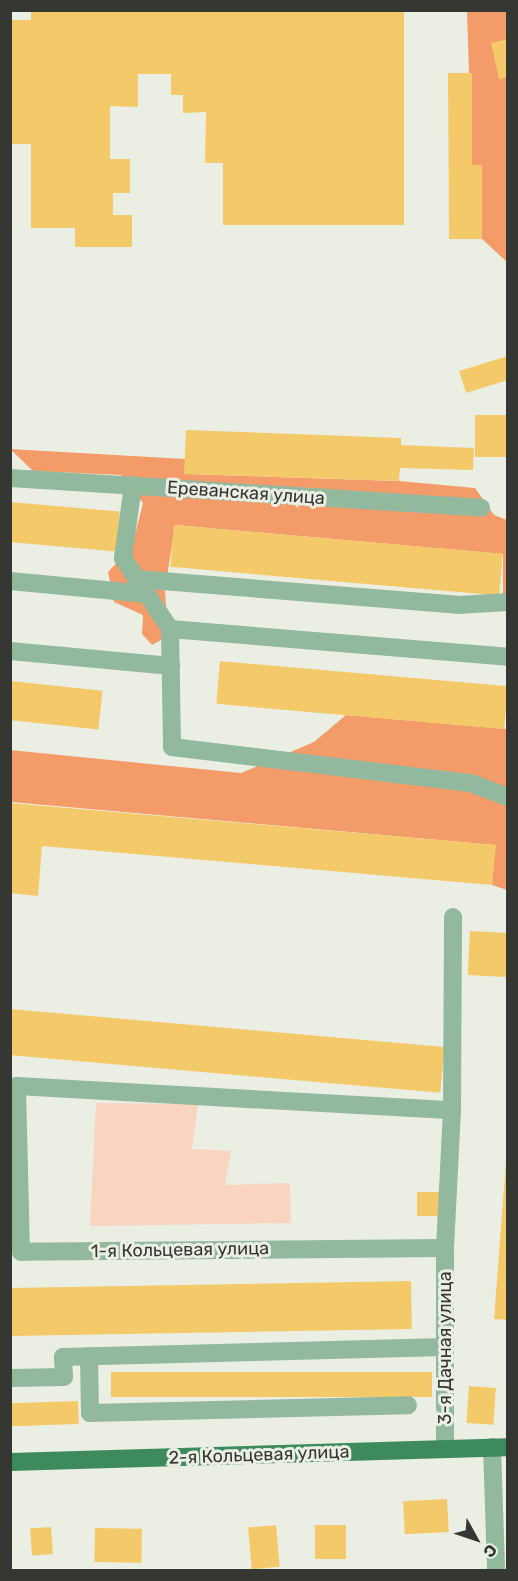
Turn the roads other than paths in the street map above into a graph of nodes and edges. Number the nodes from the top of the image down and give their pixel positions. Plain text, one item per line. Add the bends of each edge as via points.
1 (10, 478) edge
2 (133, 485) junction
3 (481, 508) dead end
4 (10, 581) edge
5 (142, 587) junction
6 (507, 602) edge
7 (170, 629) junction
8 (10, 651) edge
9 (507, 657) edge
10 (171, 666) junction
11 (507, 797) edge
12 (453, 917) dead end
13 (452, 1110) junction
14 (14, 1153) edge
15 (445, 1248) junction
16 (445, 1347) junction
17 (89, 1356) junction
18 (10, 1378) edge
19 (408, 1405) dead end
20 (500, 1447) edge
21 (445, 1449) junction
22 (10, 1462) edge
23 (496, 1570) edge

1 - 2 street, Ереванская улица
2 - 3 street, Ереванская улица
2 - 5 street via 123,558
4 - 5 street
5 - 6 street via 458,605
5 - 7 street
7 - 9 street
7 - 10 street
8 - 10 street
10 - 11 street via 172,747 471,783
12 - 13 street, 3-я Дачная улица
13 - 14 street via 17,1086
13 - 15 street, 3-я Дачная улица
14 - 15 street, 1-я Кольцевая улица via 21,1252
15 - 16 street, 3-я Дачная улица
16 - 17 street
16 - 21 street, 3-я Дачная улица
17 - 18 street via 63,1357 64,1377
17 - 19 street via 90,1413
20 - 21 main road, 2-я Кольцевая улица
20 - 23 street
21 - 22 main road, 2-я Кольцевая улица

